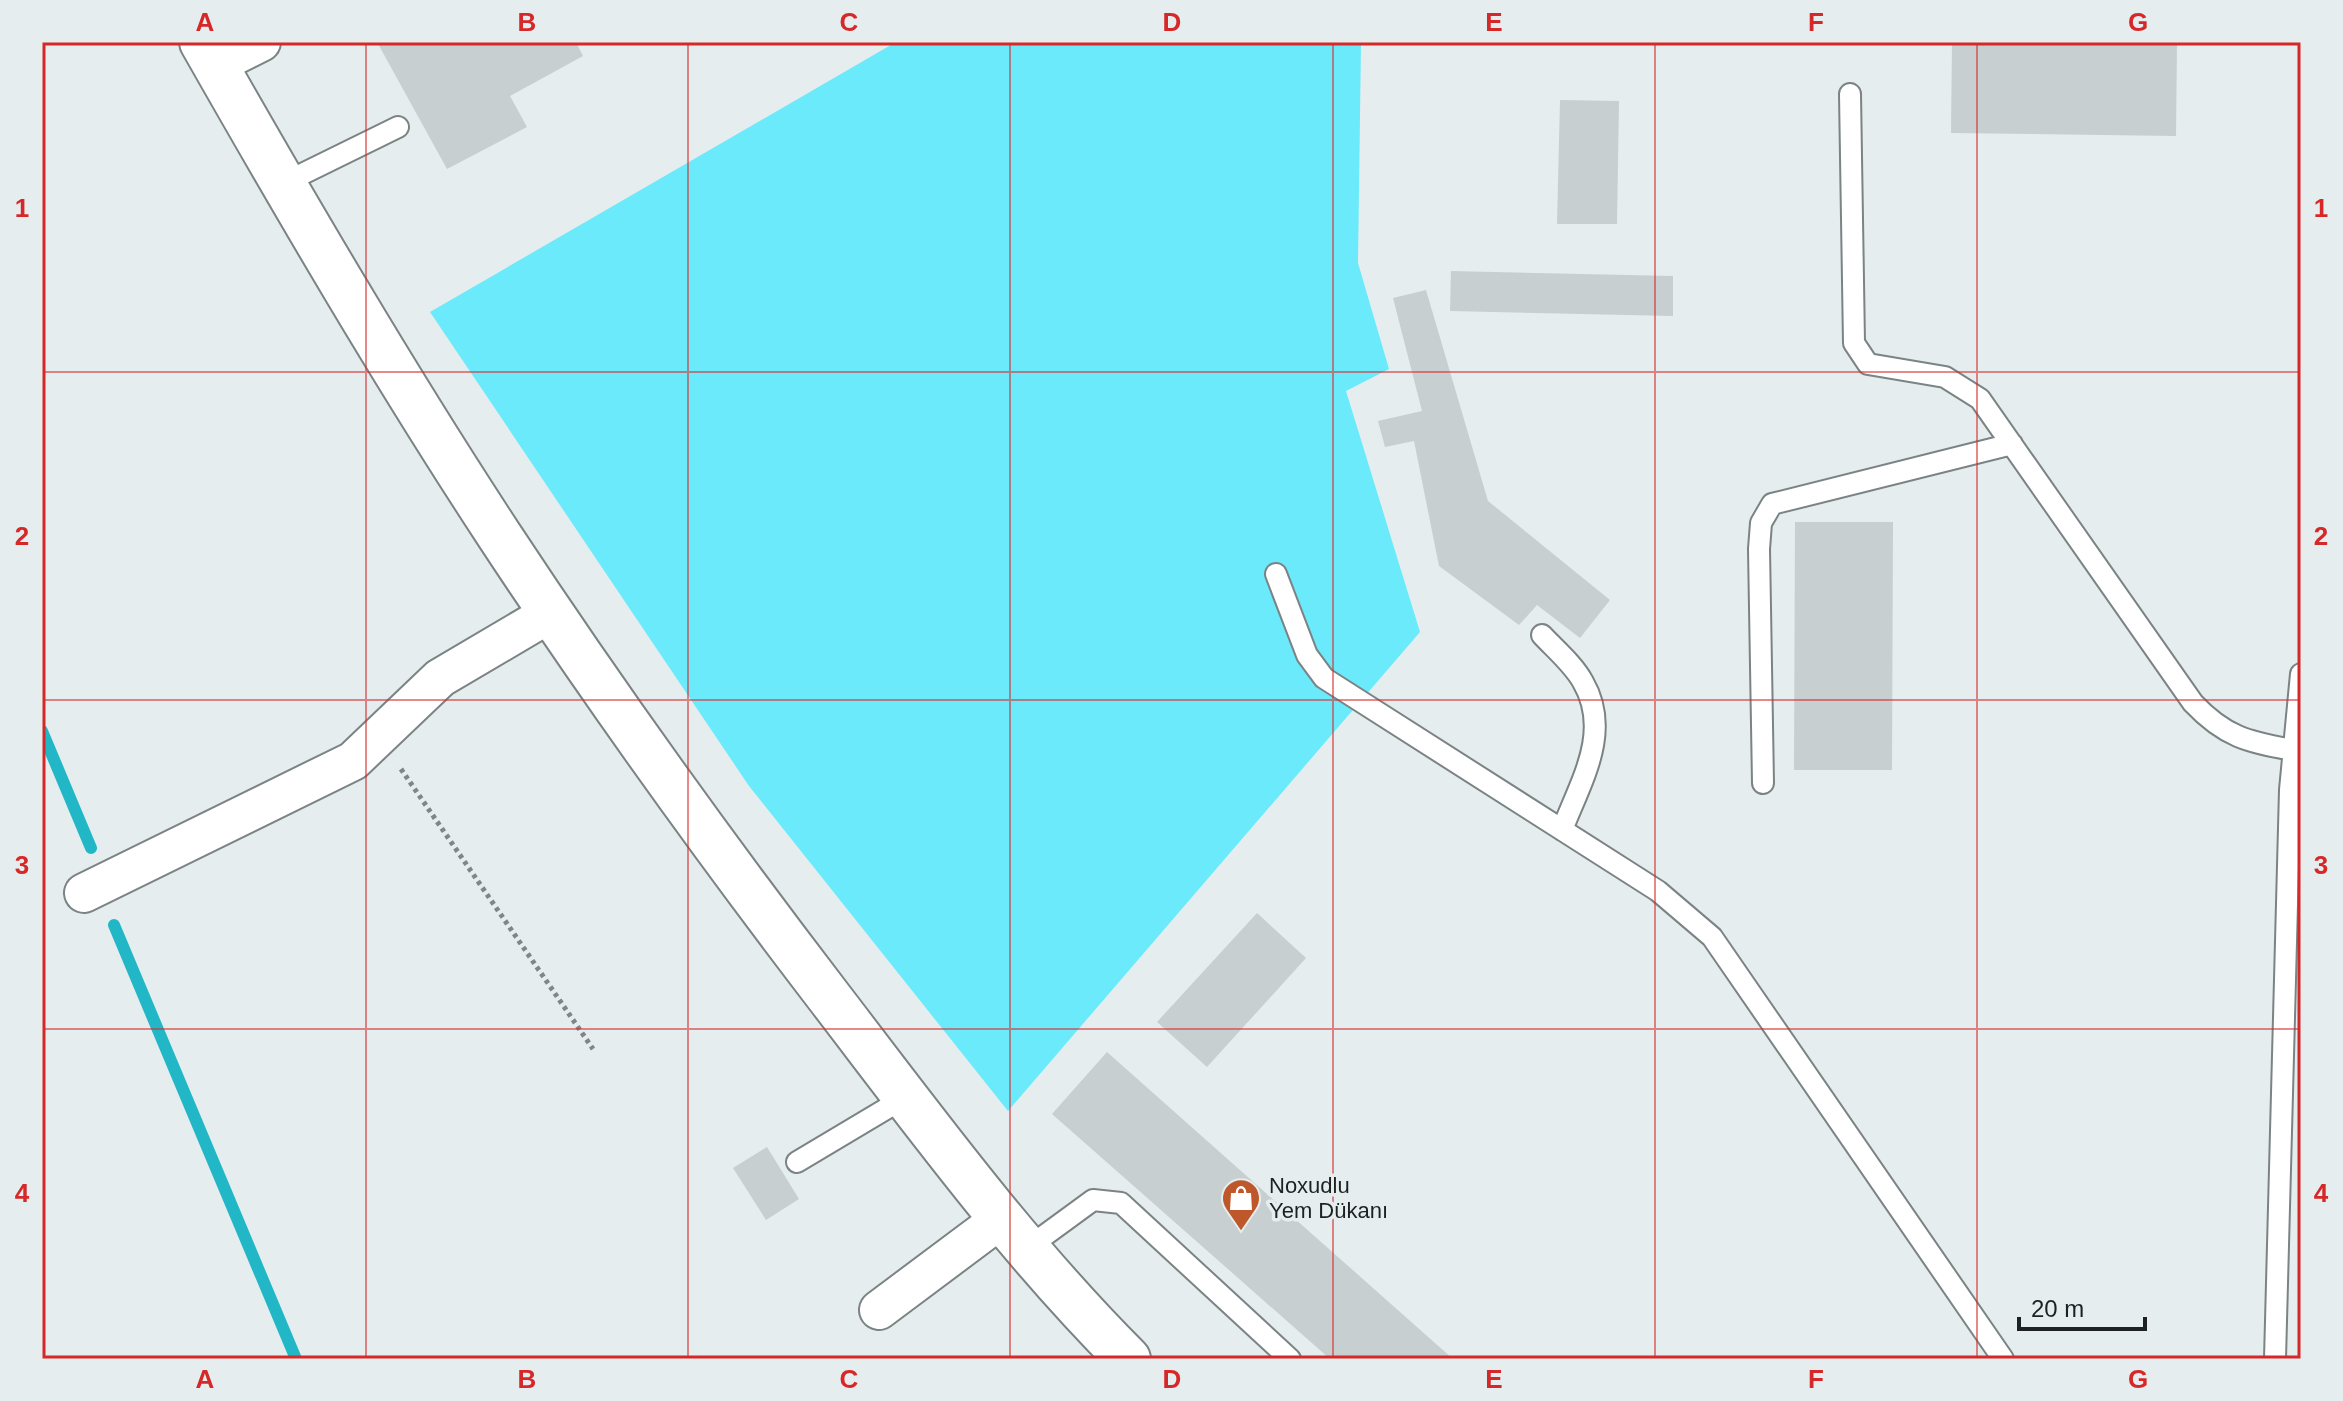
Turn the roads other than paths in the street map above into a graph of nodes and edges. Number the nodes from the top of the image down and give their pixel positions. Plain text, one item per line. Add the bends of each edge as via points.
1 (261, 42) edge
2 (209, 54) edge
3 (1850, 94) dead end
4 (398, 127) dead end
5 (284, 183) junction
6 (2012, 444) junction
7 (1276, 574) dead end
8 (552, 612) junction
9 (1542, 635) dead end
10 (2301, 674) edge
11 (2293, 750) junction
12 (1763, 783) dead end
13 (1562, 830) junction
14 (84, 893) dead end
15 (906, 1097) junction
16 (797, 1162) dead end
17 (1014, 1233) junction
18 (879, 1310) dead end
19 (1128, 1359) edge
20 (1290, 1359) edge
21 (2003, 1359) edge
22 (2275, 1359) edge

1 - 2 street
2 - 5 main road
3 - 6 lane via 1854,343 1868,364 1945,377 1980,399
4 - 5 lane
5 - 8 main road via 361,316
6 - 11 lane via 2193,703 2216,728 2250,742
6 - 12 lane via 1772,504 1761,523 1759,549
7 - 13 lane via 1307,655 1324,678
8 - 14 street via 440,678 353,761
8 - 15 main road via 673,786
9 - 13 lane via 1583,680 1598,718 1593,752
10 - 11 lane
11 - 22 lane
13 - 21 lane via 1658,891 1712,937
15 - 16 lane
15 - 17 main road
17 - 18 street
17 - 19 main road
17 - 20 lane via 1093,1200 1121,1203

